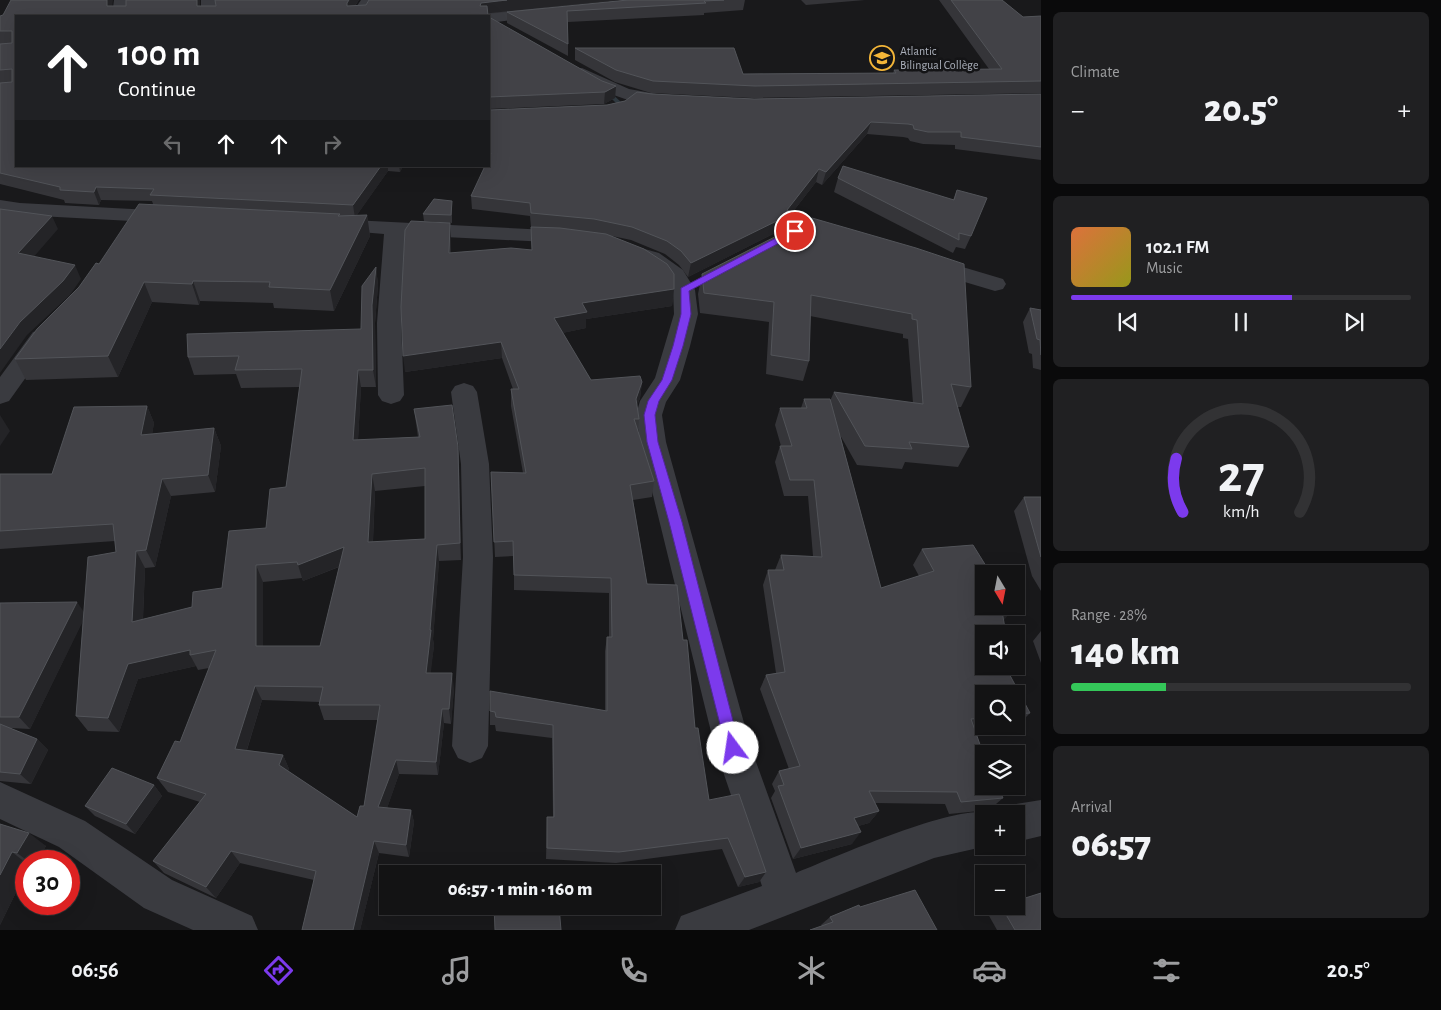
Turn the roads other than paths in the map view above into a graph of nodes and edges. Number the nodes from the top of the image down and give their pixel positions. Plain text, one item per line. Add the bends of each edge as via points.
1 (121, 0) edge
2 (208, 0) edge
3 (369, 0) edge
4 (511, 0) edge
5 (558, 11) edge
6 (520, 14) junction
7 (120, 15) edge
8 (209, 15) edge
9 (359, 15) edge
10 (490, 20) edge
11 (490, 21) edge
12 (506, 31) edge
13 (566, 64) edge
14 (632, 96) junction
15 (688, 102) edge
16 (618, 108) edge
17 (0, 206) edge
18 (139, 216) junction
19 (188, 218) edge
20 (316, 224) edge
21 (395, 228) junction
22 (122, 239) edge
23 (590, 240) edge
24 (626, 249) edge
25 (911, 259) edge
26 (995, 284) dead end
27 (56, 322) edge
28 (464, 392) dead end
29 (0, 395) edge
30 (391, 395) dead end
31 (470, 746) dead end
32 (0, 800) edge
33 (1041, 818) edge
34 (1025, 821) edge
35 (975, 832) edge
36 (785, 897) junction
37 (238, 930) edge
38 (696, 930) edge

1 - 7 street
2 - 8 street
3 - 9 street
4 - 6 street
5 - 6 street
6 - 10 street
11 - 12 street
13 - 14 street via 608,88
14 - 15 street
14 - 16 street
17 - 18 street via 20,210
18 - 19 street
18 - 22 street
20 - 21 street
21 - 23 street
21 - 30 street via 389,323
24 - 36 street via 651,258 692,286 667,380 654,401 650,415 653,442 733,748
25 - 26 street
27 - 29 street
28 - 31 street via 475,464 478,557
32 - 37 street via 72,834 158,894
33 - 34 street
35 - 36 street via 934,839
36 - 38 street

